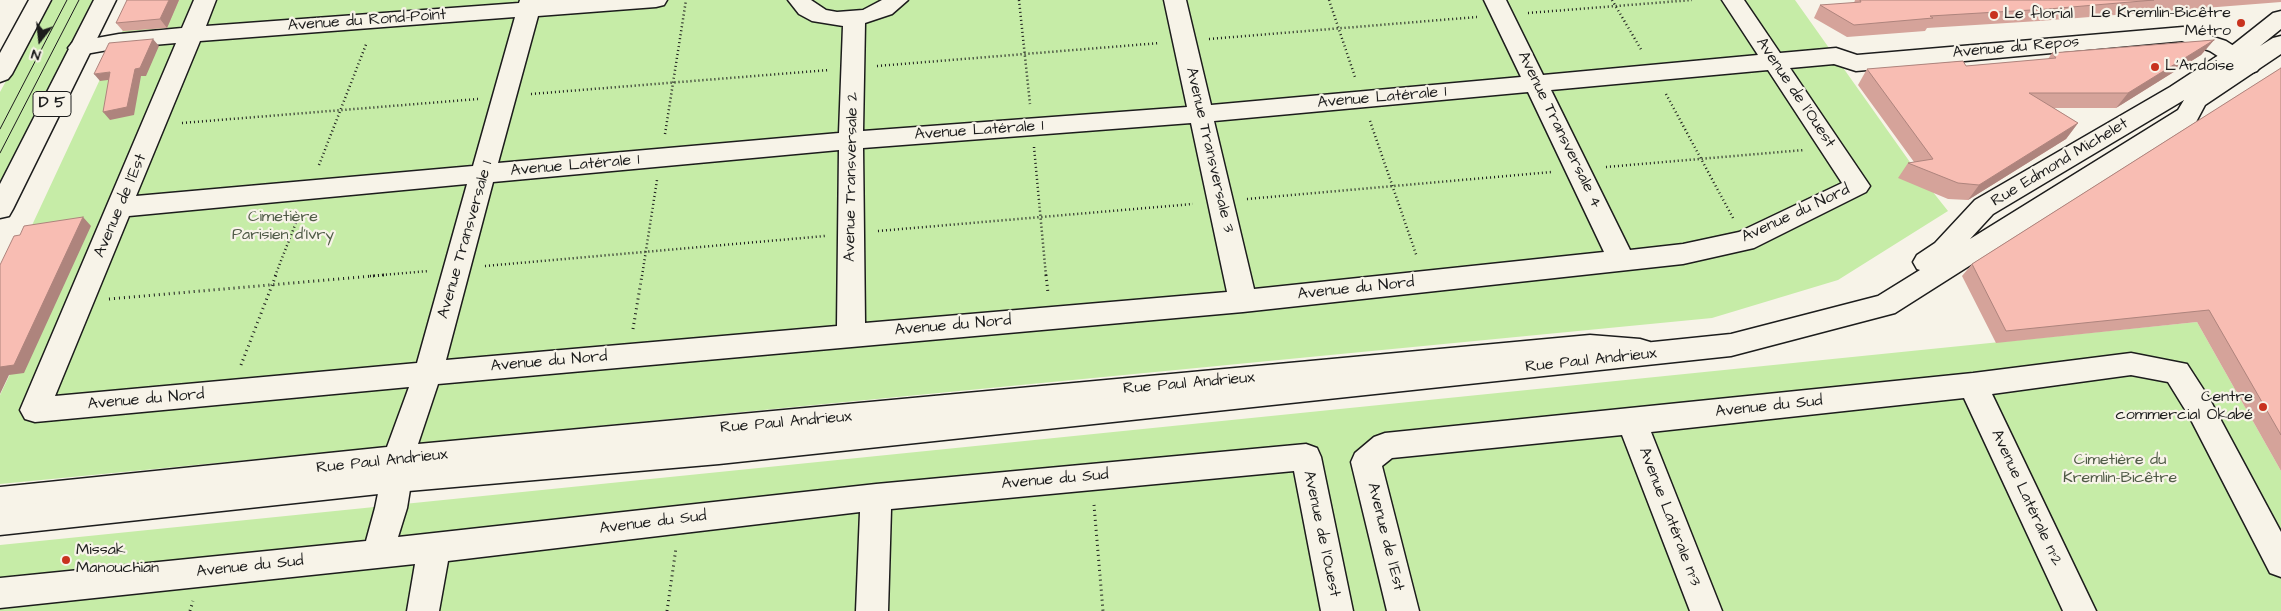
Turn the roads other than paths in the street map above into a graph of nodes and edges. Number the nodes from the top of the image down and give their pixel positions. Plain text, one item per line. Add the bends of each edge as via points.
1 (40, 0) edge
2 (105, 0) edge
3 (205, 0) edge
4 (656, 0) edge
5 (799, 0) edge
6 (897, 0) edge
7 (1175, 0) edge
8 (1732, 0) edge
9 (530, 4) edge
10 (1499, 8) edge
11 (2281, 18) edge
12 (854, 19) junction
13 (191, 34) junction
14 (2281, 44) edge
15 (80, 48) junction
16 (1836, 56) joint
17 (2241, 61) junction
18 (1775, 62) junction
19 (0, 74) edge
20 (1537, 84) junction
21 (1201, 114) junction
22 (851, 140) junction
23 (485, 174) junction
24 (1857, 186) joint
25 (121, 206) junction
26 (0, 209) edge
27 (1622, 261) junction
28 (1243, 301) junction
29 (851, 335) junction
30 (1666, 353) joint
31 (428, 373) junction
32 (1973, 385) junction
33 (35, 410) joint
34 (1632, 422) junction
35 (1306, 457) joint
36 (1366, 462) joint
37 (399, 469) junction
38 (876, 497) junction
39 (0, 501) edge
40 (0, 521) edge
41 (434, 548) junction
42 (378, 553) junction
43 (2281, 563) edge
44 (0, 593) edge
45 (423, 611) edge
46 (872, 611) edge
47 (1337, 611) edge
48 (1403, 611) edge
49 (1706, 611) edge
50 (2080, 611) edge

1 - 19 main road
2 - 15 main road, D 5
3 - 13 main road, Avenue de l'Est
4 - 9 main road, Avenue du Rond-Point
5 - 12 main road via 820,16
6 - 12 main road via 884,9
7 - 21 main road, Avenue Transversale 3
8 - 18 main road, Avenue de l'Ouest
9 - 13 main road, Avenue du Rond-Point
9 - 23 main road, Avenue Transversale 1
10 - 20 main road, Avenue Transversale 4
11 - 17 main road, Rue Edmond Michelet
12 - 22 main road, Avenue Transversale 2
13 - 15 main road, Avenue du Rond-Point
13 - 25 main road, Avenue de l'Est
14 - 17 main road, Rue Edmond Michelet
15 - 26 main road, D 5
16 - 17 main road, Avenue du Repos via 1856,63 2183,34 2218,46
16 - 18 main road, Avenue Latérale 1
17 - 30 main road, Rue Edmond Michelet via 2178,93 1984,207 1944,250 1844,314 1731,345
18 - 20 main road, Avenue Latérale 1
18 - 24 main road, Avenue de l'Ouest
20 - 21 main road, Avenue Latérale 1
20 - 27 main road, Avenue Transversale 4
21 - 22 main road, Avenue Latérale 1
21 - 28 main road, Avenue Transversale 3
22 - 23 main road, Avenue Latérale 1
22 - 29 main road, Avenue Transversale 2
23 - 25 main road, Avenue Latérale 1
23 - 31 main road, Avenue Transversale 1
24 - 27 main road, Avenue du Nord via 1745,241 1683,254
25 - 33 main road, Avenue de l'Est
27 - 28 main road, Avenue du Nord
28 - 29 main road, Avenue du Nord
29 - 31 main road, Avenue du Nord
30 - 37 main road, Rue Paul Andrieux via 719,451
31 - 33 main road, Avenue du Nord
31 - 37 main road, Avenue Transversale 1 via 403,444
32 - 34 main road, Avenue du Sud
32 - 43 main road, Avenue du Sud via 2131,364 2177,372
32 - 50 main road, Avenue Latérale n°2
34 - 36 main road, Avenue du Sud via 1385,446
34 - 49 main road, Avenue Latérale n°3
35 - 38 main road, Avenue du Sud
35 - 47 main road, Avenue de l'Ouest
36 - 48 main road, Avenue de l'Est
37 - 39 main road, Rue Paul Andrieux
37 - 40 main road, Rue Paul Andrieux
37 - 42 main road, Avenue Transversale 1
38 - 41 main road, Avenue du Sud
38 - 46 main road
41 - 42 main road, Avenue du Sud
41 - 45 main road
42 - 44 main road, Avenue du Sud

